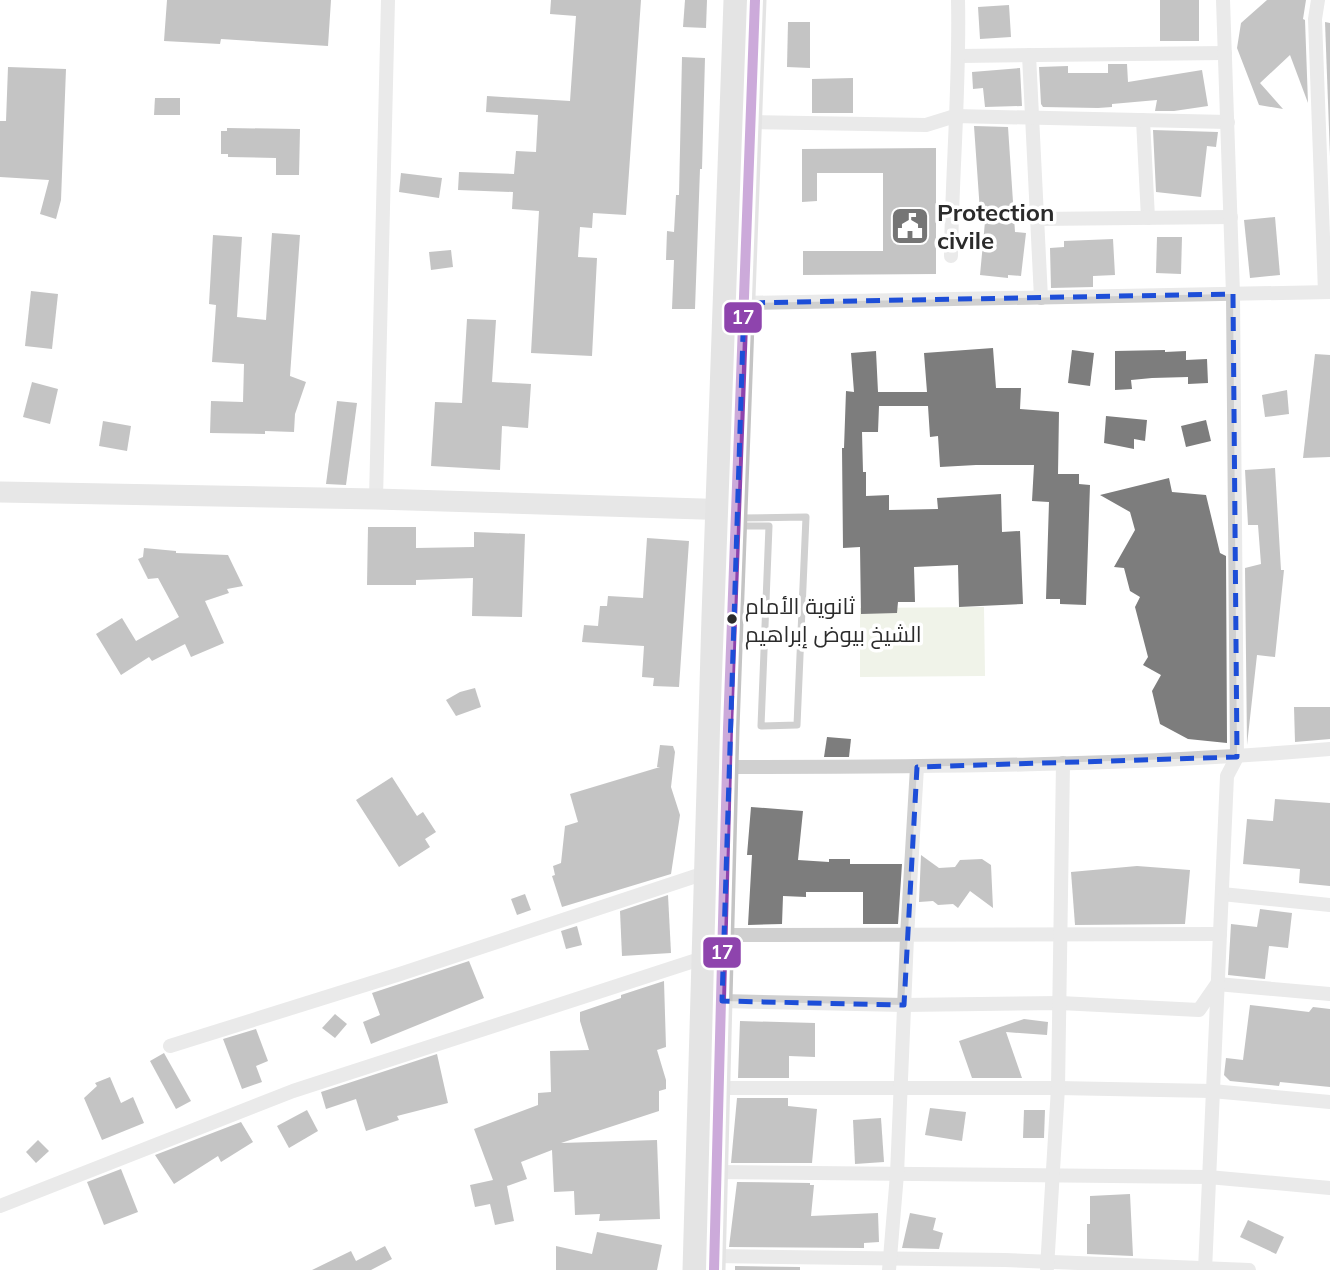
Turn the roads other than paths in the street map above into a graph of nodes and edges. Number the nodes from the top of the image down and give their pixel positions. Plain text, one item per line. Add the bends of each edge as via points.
1 (388, 0) edge
2 (735, 0) edge
3 (755, 0) edge
4 (958, 0) edge
5 (1223, 0) edge
6 (1318, 0) edge
7 (1225, 53) junction
8 (1029, 55) junction
9 (960, 56) junction
10 (955, 116) junction
11 (1033, 118) junction
12 (1143, 120) junction
13 (750, 122) junction
14 (1228, 122) junction
15 (1231, 217) junction
16 (1148, 218) junction
17 (1037, 219) junction
18 (951, 256) dead end
19 (1327, 292) edge
20 (1233, 294) junction
21 (1041, 298) junction
22 (744, 303) junction
23 (0, 492) edge
24 (376, 499) junction
25 (732, 516) junction
26 (1330, 749) edge
27 (1237, 757) junction
28 (1063, 763) junction
29 (727, 767) junction
30 (917, 767) junction
31 (705, 873) junction
32 (1222, 894) junction
33 (1330, 905) edge
34 (1062, 934) junction
35 (1220, 934) junction
36 (723, 935) junction
37 (907, 937) junction
38 (703, 958) junction
39 (1217, 985) junction
40 (1330, 994) edge
41 (722, 1002) junction
42 (1060, 1003) junction
43 (904, 1005) junction
44 (170, 1046) dead end
45 (719, 1088) junction
46 (900, 1088) junction
47 (1058, 1088) junction
48 (1212, 1091) junction
49 (1330, 1102) edge
50 (718, 1172) junction
51 (897, 1174) junction
52 (1053, 1175) junction
53 (1208, 1177) junction
54 (1330, 1188) edge
55 (0, 1206) edge
56 (714, 1263) edge
57 (889, 1264) edge
58 (1048, 1266) edge
59 (1205, 1269) edge
60 (694, 1270) edge
61 (1249, 1270) edge

1 - 24 street
2 - 25 main road
3 - 13 main road
4 - 9 street
5 - 7 street
6 - 19 street via 1315,19
7 - 8 street
7 - 14 street
8 - 9 street
8 - 11 street
9 - 10 street
10 - 11 street
10 - 13 street via 926,125
10 - 18 street
11 - 12 street
11 - 17 street
12 - 14 street
12 - 16 street
13 - 22 main road
14 - 15 street
15 - 16 street
15 - 20 street
16 - 17 street
17 - 21 street
19 - 20 street
20 - 21 street
20 - 27 street
21 - 22 street
22 - 25 main road
23 - 24 street
24 - 25 street
25 - 25 lane via 769,526 761,726 797,725 806,517
25 - 29 main road
25 - 31 main road
26 - 27 street
27 - 28 street
27 - 32 street via 1227,776
28 - 30 street
28 - 34 street
29 - 30 street
29 - 36 main road
30 - 37 street
31 - 38 main road
31 - 44 street
32 - 33 street
32 - 35 street
34 - 35 street
34 - 37 street
34 - 42 street
35 - 39 street
36 - 37 street
36 - 41 main road
37 - 43 street
38 - 55 street via 293,1091
38 - 60 main road
39 - 40 street
39 - 42 street via 1199,1010
39 - 48 street
41 - 43 street
41 - 45 main road
42 - 43 street
42 - 47 street
43 - 46 street
45 - 46 street
45 - 50 main road
46 - 47 street
46 - 51 street
47 - 48 street
47 - 52 street
48 - 49 street
48 - 53 street
50 - 51 street
50 - 56 main road
51 - 52 street
51 - 57 street
52 - 53 street
52 - 58 street
53 - 54 street
53 - 59 street
56 - 57 street
57 - 58 street
58 - 59 street
59 - 61 street

